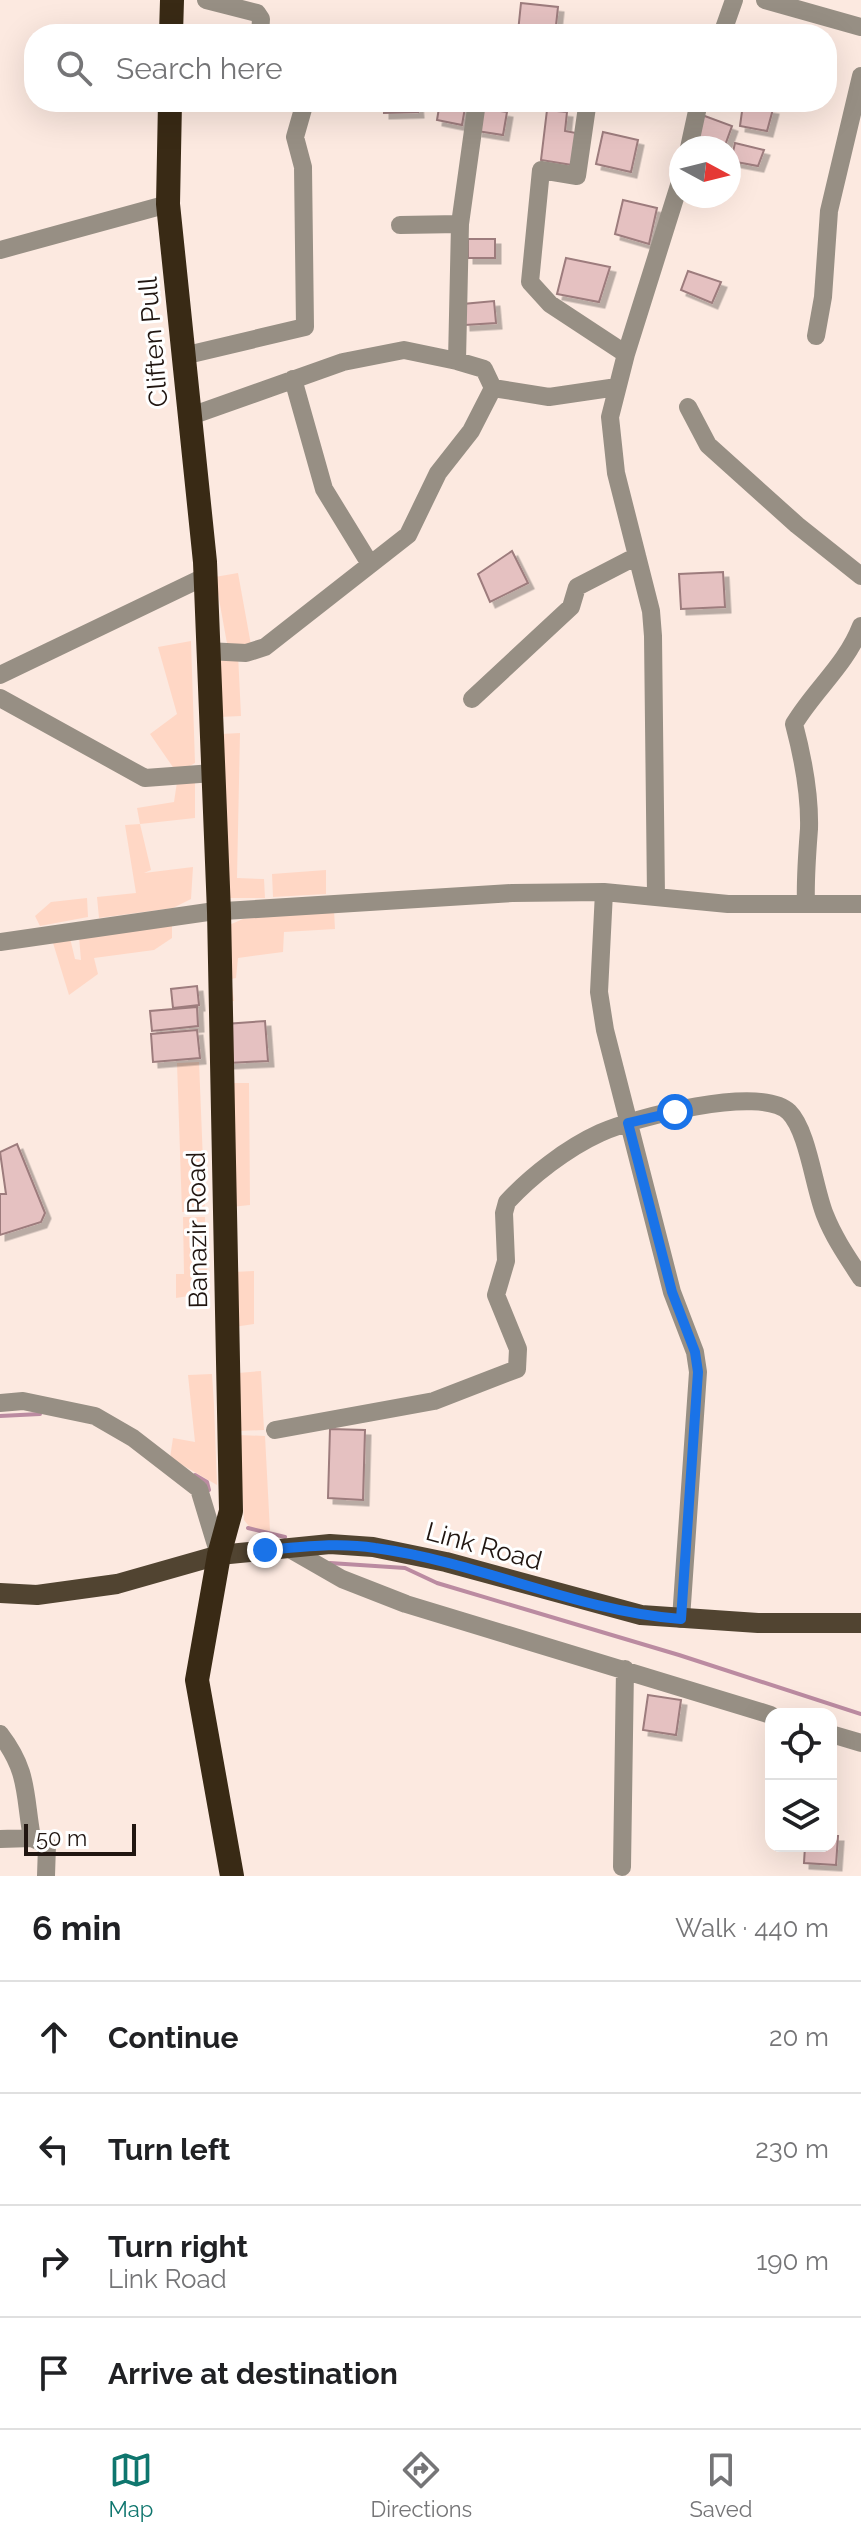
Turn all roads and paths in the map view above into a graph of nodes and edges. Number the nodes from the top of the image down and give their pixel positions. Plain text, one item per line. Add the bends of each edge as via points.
1 (172, 0) edge
2 (206, 0) edge
3 (734, 0) edge
4 (765, 0) edge
5 (171, 24) edge
6 (261, 24) edge
7 (726, 24) edge
8 (861, 27) edge
9 (861, 76) edge
10 (170, 112) edge
11 (302, 112) edge
12 (476, 112) edge
13 (586, 112) edge
14 (697, 112) edge
15 (692, 136) edge
16 (168, 204) junction
17 (672, 208) edge
18 (460, 224) junction
19 (400, 225) dead end
20 (0, 250) edge
21 (816, 336) dead end
22 (626, 354) junction
23 (183, 356) junction
24 (457, 361) junction
25 (293, 379) junction
26 (617, 387) junction
27 (493, 388) junction
28 (688, 407) dead end
29 (188, 417) junction
30 (637, 556) junction
31 (370, 564) junction
32 (861, 576) edge
33 (204, 577) junction
34 (861, 626) edge
35 (207, 651) junction
36 (0, 675) edge
37 (0, 698) edge
38 (472, 699) dead end
39 (213, 773) junction
40 (604, 892) junction
41 (656, 896) junction
42 (806, 904) junction
43 (861, 904) edge
44 (219, 912) junction
45 (0, 942) edge
46 (628, 1123) junction
47 (861, 1278) edge
48 (0, 1403) edge
49 (275, 1430) dead end
50 (288, 1548) junction
51 (219, 1555) junction
52 (0, 1593) edge
53 (681, 1619) junction
54 (861, 1623) edge
55 (625, 1669) junction
56 (765, 1713) edge
57 (0, 1734) edge
58 (837, 1736) edge
59 (861, 1743) edge
60 (32, 1838) junction
61 (0, 1839) edge
62 (622, 1867) dead end
63 (46, 1876) edge
64 (232, 1876) edge

1 - 5 highway
2 - 6 street via 257,13
3 - 7 street
4 - 8 street
9 - 21 street via 829,211
10 - 16 highway, Cliften Pull
11 - 23 street via 295,137 303,167 305,327
12 - 18 street
13 - 22 street via 577,176 541,170 530,282 550,304
14 - 15 street
16 - 20 street
16 - 23 highway, Cliften Pull
17 - 22 street
18 - 19 street
18 - 24 street
22 - 26 street
23 - 29 highway, Cliften Pull
24 - 25 street via 404,350
24 - 27 street via 484,369
25 - 29 street
25 - 31 street via 324,489
26 - 27 street via 549,397
26 - 30 street via 610,441
27 - 31 street via 471,431 438,473 408,535
28 - 32 street via 708,445
29 - 33 highway, Cliften Pull
30 - 38 street via 577,587 571,607
30 - 41 street via 653,636
31 - 35 street via 265,647 246,653
33 - 35 highway, Banazir Road
33 - 36 street
34 - 42 street via 852,649 794,724 805,765
35 - 39 highway, Banazir Road
37 - 39 street via 145,778
39 - 44 highway, Banazir Road
40 - 41 street
40 - 44 street
40 - 46 street via 599,992
41 - 42 street via 728,904
42 - 43 street
44 - 45 street
44 - 51 highway, Banazir Road via 231,1511
46 - 47 street via 721,1103 771,1101 782,1107 797,1124 832,1233
46 - 49 street via 577,1146 507,1202 506,1261 496,1295 518,1349 517,1369 434,1401
46 - 53 street via 698,1372
48 - 51 street via 23,1401 95,1416 133,1438 199,1489
50 - 51 main road, Link Road
50 - 53 main road, Link Road via 330,1544 404,1553 619,1610
50 - 55 street via 342,1579 406,1604
51 - 52 main road, Link Road via 117,1584 37,1595
51 - 64 highway, Banazir Road via 197,1680
53 - 54 main road, Link Road
55 - 56 street
55 - 62 street
57 - 60 street via 25,1778
58 - 59 street
60 - 61 street
60 - 63 street via 47,1845

